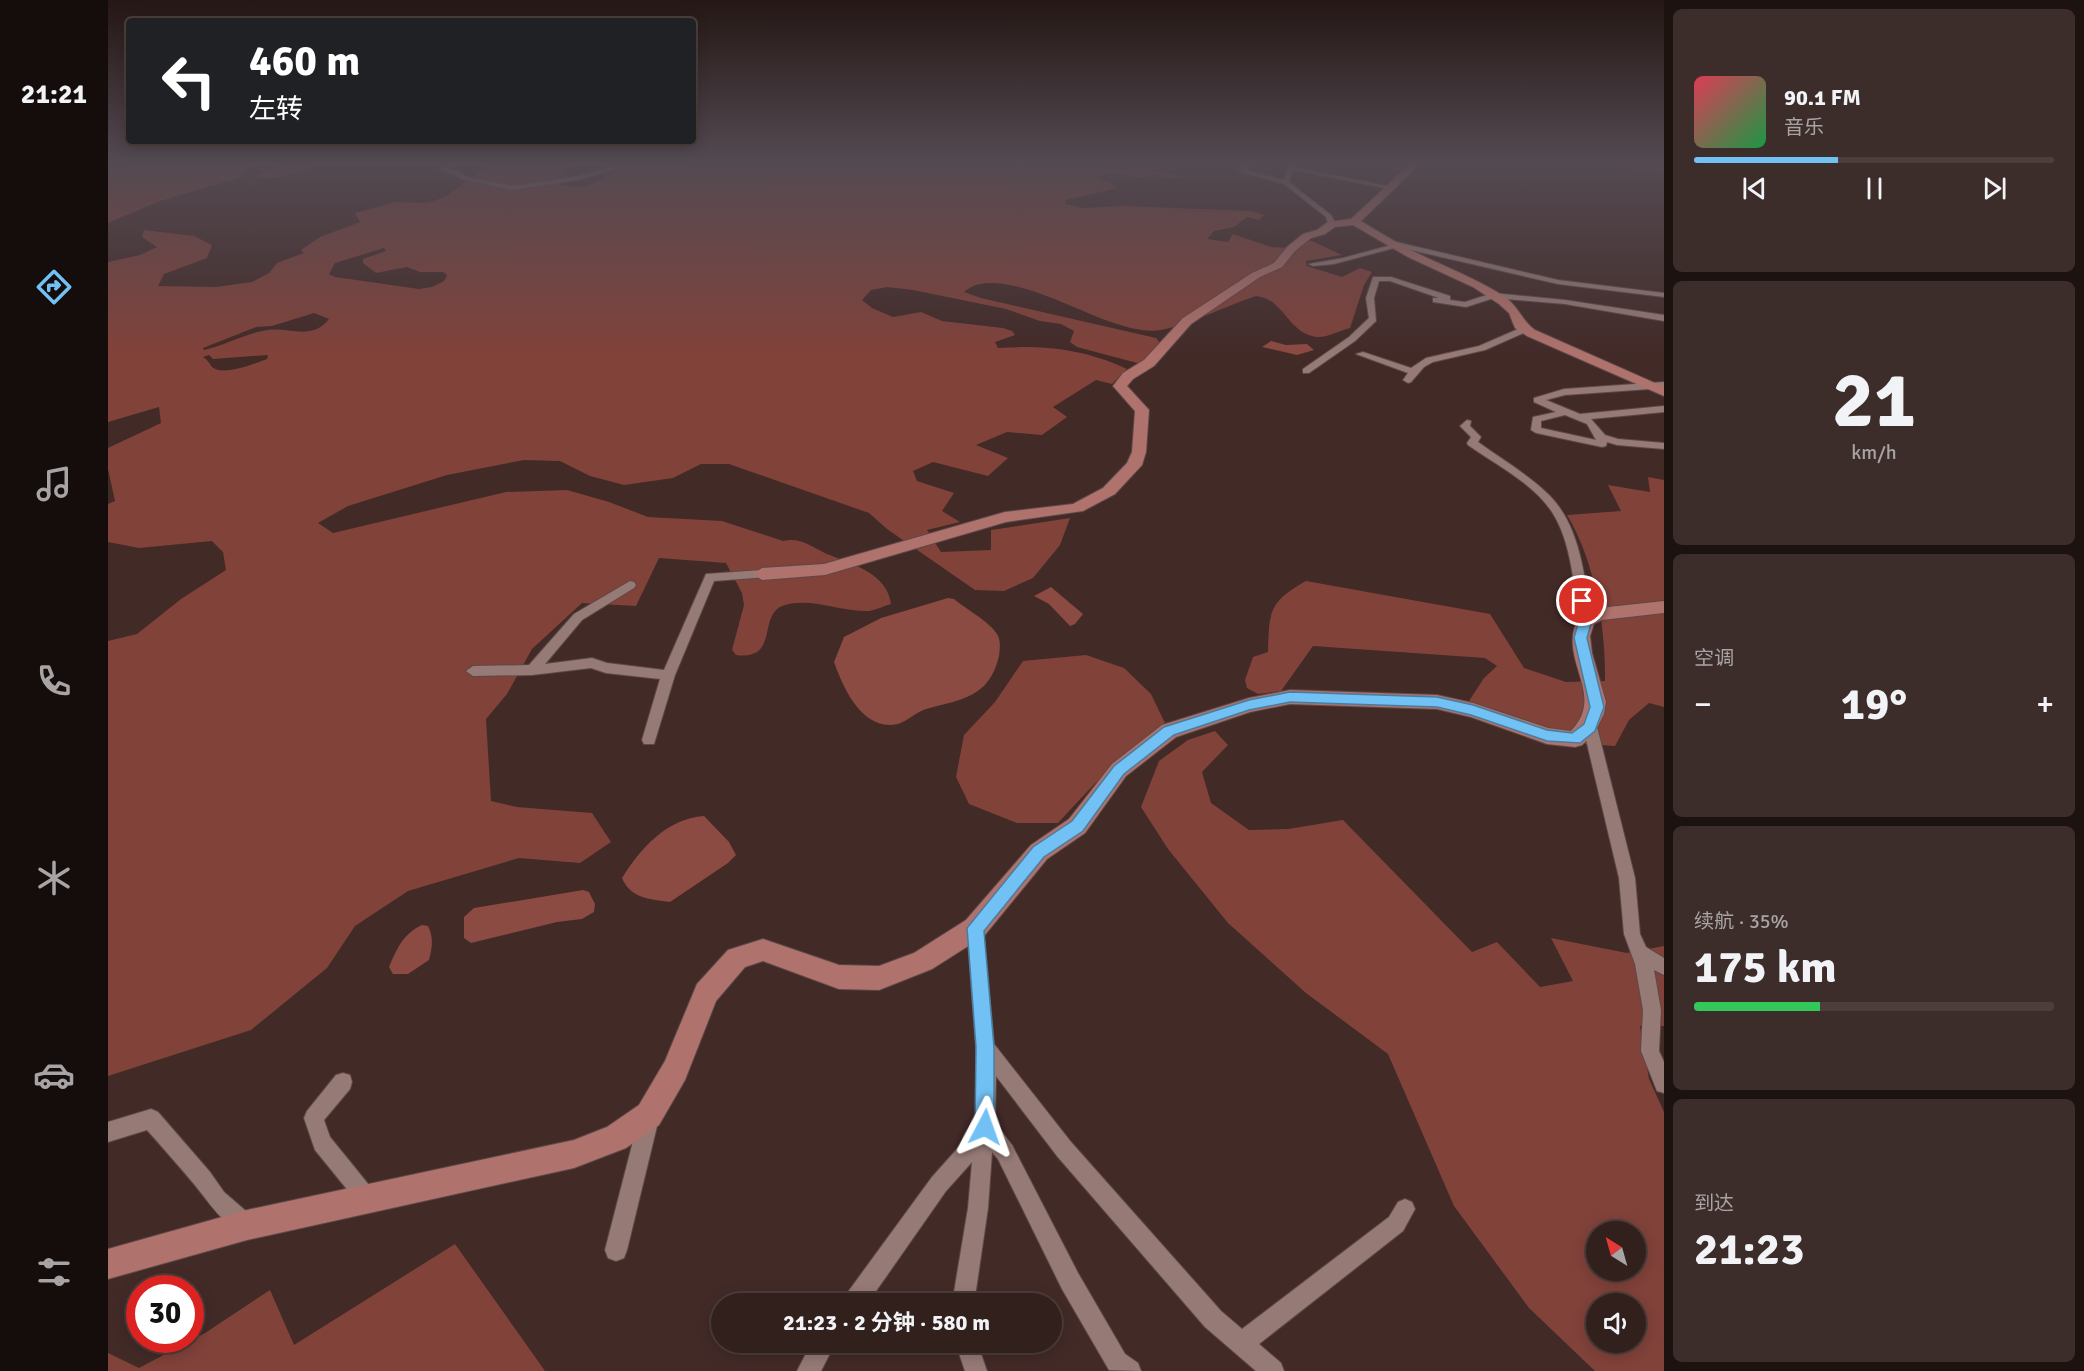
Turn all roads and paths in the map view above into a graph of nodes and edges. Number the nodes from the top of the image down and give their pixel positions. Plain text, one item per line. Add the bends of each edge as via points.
1 (1328, 227) edge
2 (1363, 227) edge
3 (1391, 244) junction
4 (1313, 264) dead end
5 (1493, 295) junction
6 (1664, 295) edge
7 (1436, 300) dead end
8 (1469, 304) junction
9 (1664, 318) edge
10 (1525, 329) junction
11 (1334, 351) junction
12 (1306, 371) dead end
13 (1660, 388) edge
14 (1664, 409) edge
15 (1563, 413) junction
16 (1580, 417) junction
17 (1467, 423) dead end
18 (1601, 437) junction
19 (1664, 446) edge
20 (762, 574) joint
21 (630, 585) dead end
22 (1664, 607) edge
23 (1586, 620) junction
24 (532, 669) junction
25 (473, 670) dead end
26 (668, 675) junction
27 (1590, 727) junction
28 (649, 740) dead end
29 (975, 928) junction
30 (1639, 952) junction
31 (1664, 967) edge
32 (985, 1047) junction
33 (343, 1082) dead end
34 (1664, 1084) edge
35 (649, 1116) junction
36 (984, 1130) junction
37 (108, 1132) edge
38 (366, 1197) junction
39 (1405, 1209) dead end
40 (248, 1225) junction
41 (616, 1250) dead end
42 (108, 1264) edge
43 (861, 1293) edge
44 (965, 1293) edge
45 (1241, 1344) junction
46 (819, 1353) edge
47 (970, 1353) edge
48 (1121, 1368) edge
49 (808, 1371) edge
50 (976, 1371) edge
51 (1273, 1371) edge

1 - 20 street via 1307,236 1278,265 1256,275 1187,321 1149,363 1128,376 1120,386 1142,410 1139,452 1134,465 1109,491 1077,508 1005,517 825,569
2 - 3 street
3 - 4 street via 1338,263
3 - 5 street
3 - 6 street via 1557,282
5 - 8 street
5 - 9 street
5 - 10 street via 1515,312 1519,325
7 - 8 street
8 - 11 street via 1379,278 1373,282 1370,298 1373,320
10 - 11 street via 1498,342 1427,361 1409,375 1362,352 1353,356
10 - 13 street
11 - 12 street
13 - 15 street via 1564,392 1537,400
14 - 16 street
15 - 16 street
15 - 18 street via 1536,419 1536,430 1602,444
16 - 18 street via 1596,428
17 - 23 street via 1476,437 1472,443 1547,498 1557,512 1570,542
18 - 19 street
20 - 26 street via 710,577
21 - 24 street via 578,617
22 - 23 street via 1599,614
23 - 27 street via 1581,638 1597,707
24 - 25 street
24 - 26 street via 592,663 606,669
26 - 28 street
27 - 29 street via 1575,739 1547,736 1437,702 1290,697 1249,705 1169,731 1119,770 1077,826 1039,852
27 - 30 street via 1627,878 1632,934
29 - 32 street
29 - 35 street via 923,961 879,978 839,977 763,950 737,958 706,993 675,1070
30 - 31 street
30 - 34 street via 1652,1010 1650,1051
32 - 36 street
32 - 45 street via 1064,1149 1213,1319
33 - 38 street via 314,1118 322,1143
35 - 38 street via 616,1138 574,1154
35 - 41 street
36 - 43 street via 939,1184
36 - 44 street via 978,1208
36 - 48 street via 1005,1152 1070,1281
37 - 40 street via 151,1119 217,1200
38 - 40 street
39 - 45 street via 1396,1224
40 - 42 street
45 - 51 street
46 - 49 street
47 - 50 street

